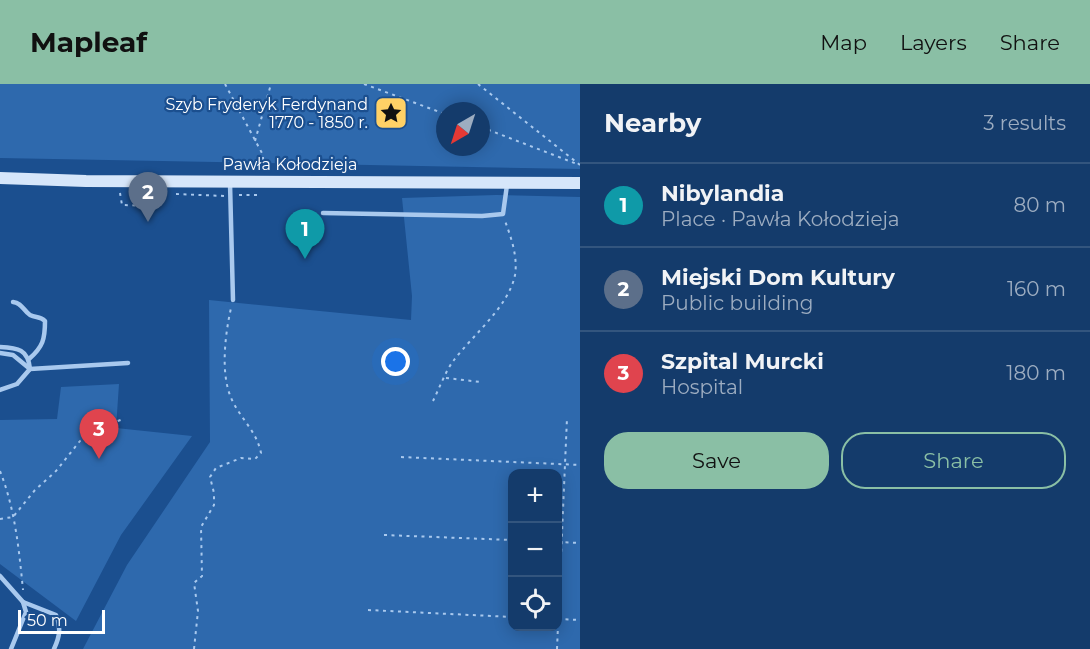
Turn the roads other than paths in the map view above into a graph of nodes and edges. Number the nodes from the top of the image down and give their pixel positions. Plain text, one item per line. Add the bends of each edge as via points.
1 (0, 178) edge
2 (230, 181) junction
3 (507, 182) junction
4 (580, 183) edge
5 (323, 213) dead end
6 (233, 300) road end
7 (13, 302) dead end
8 (0, 346) edge
9 (0, 353) edge
10 (29, 359) junction
11 (128, 363) dead end
12 (30, 369) junction
13 (0, 390) edge
14 (0, 576) edge
15 (23, 602) junction
16 (11, 649) edge
17 (54, 649) edge

1 - 2 street, Pawła Kołodzieja
2 - 3 street, Pawła Kołodzieja
2 - 6 lane
3 - 4 street, Pawła Kołodzieja
3 - 5 lane via 503,214
7 - 10 lane via 45,321 43,344
8 - 10 lane via 19,349
9 - 12 lane via 13,355
10 - 12 lane
11 - 12 lane
12 - 13 lane via 17,384
14 - 15 lane
15 - 16 lane via 26,612
15 - 17 lane via 56,615 60,637

